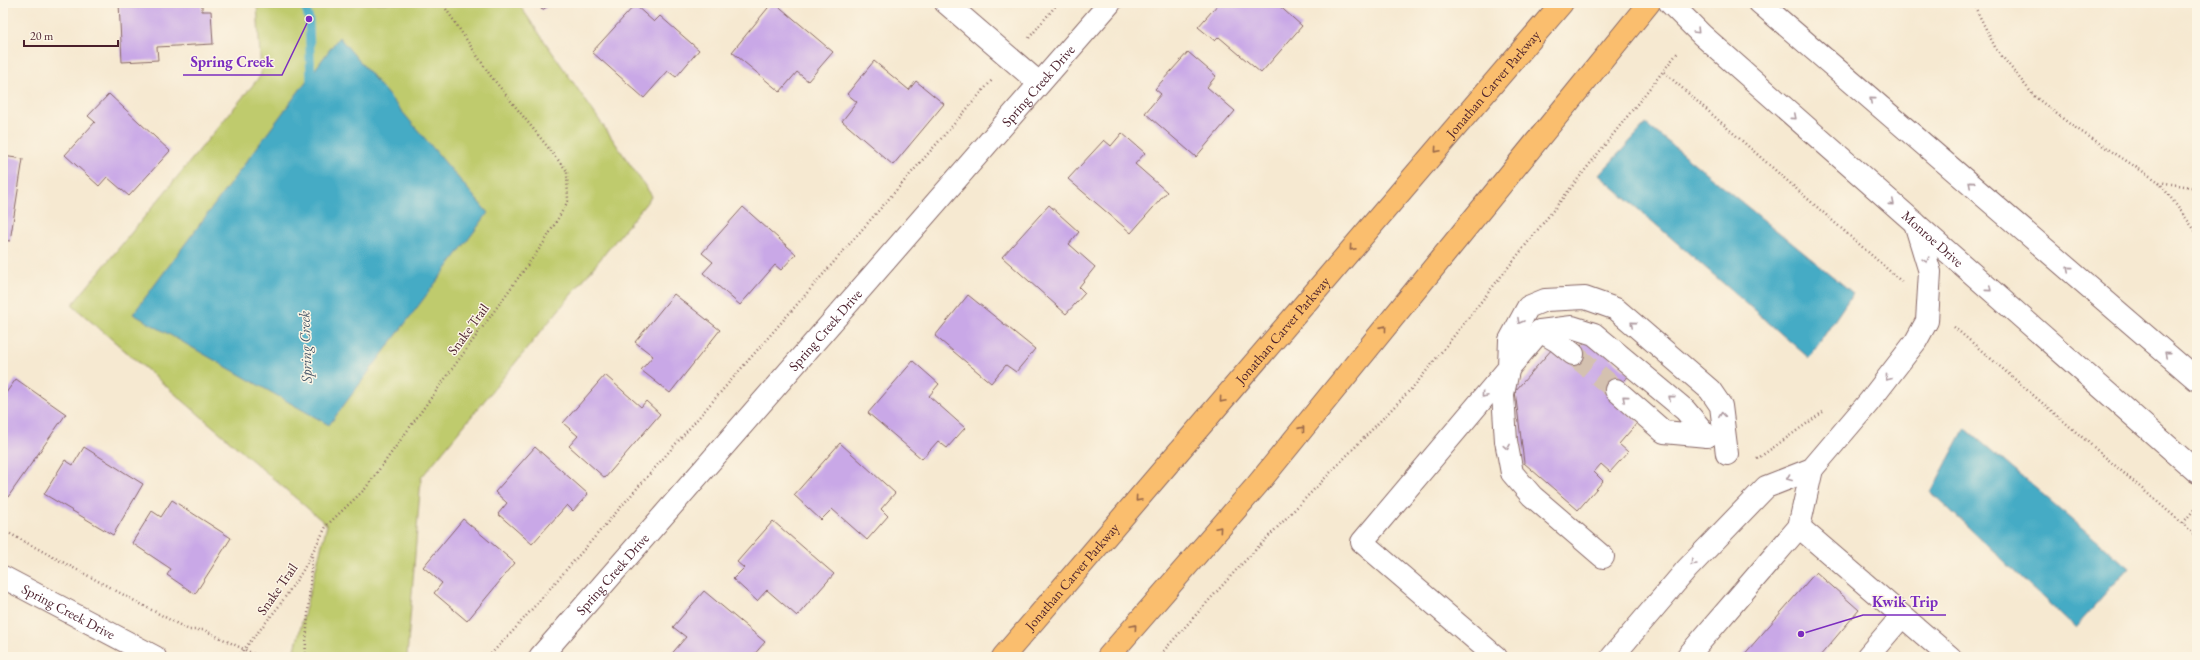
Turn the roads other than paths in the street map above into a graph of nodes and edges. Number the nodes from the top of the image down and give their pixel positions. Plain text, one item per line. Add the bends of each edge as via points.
1 (946, 3) edge
2 (1110, 3) edge
3 (1562, 3) edge
4 (1649, 3) edge
5 (1670, 3) edge
6 (1760, 3) edge
7 (1039, 83) junction
8 (1915, 223) junction
9 (1540, 332) junction
10 (1573, 354) tunnel mouth
11 (1509, 366) junction
12 (2197, 380) edge
13 (1616, 390) tunnel mouth
14 (1727, 454) dead end
15 (1812, 469) junction
16 (2197, 472) edge
17 (1799, 527) junction
18 (1603, 557) dead end
19 (3, 577) edge
20 (1902, 616) junction
21 (155, 657) edge
22 (540, 657) edge
23 (1003, 657) edge
24 (1108, 657) edge
25 (1496, 657) edge
26 (1612, 657) edge
27 (1687, 657) edge
28 (1867, 657) edge
29 (1950, 657) edge

1 - 7 street
2 - 7 street, Spring Creek Drive
3 -> 23 main road, Jonathan Carver Parkway
24 -> 4 main road via 1257,485
5 -> 8 street, Monroe Drive
12 -> 6 street
7 - 22 street, Spring Creek Drive
8 -> 15 street via 1930,272 1927,321 1916,341 1869,402
8 -> 16 street, Monroe Drive
9 - 10 street
9 - 11 street
9 - 13 street via 1572,327 1594,334 1685,410 1707,436 1664,432
14 -> 11 street via 1721,406 1710,390 1616,309 1585,298 1545,300 1528,307 1510,340
11 -> 18 street via 1503,394 1506,441 1512,473 1532,496
11 -> 25 street via 1362,542
15 - 17 street
15 -> 26 street via 1766,487 1687,569
17 - 20 street
17 - 27 street
19 - 21 street, Spring Creek Drive
20 - 28 street
20 - 29 street

